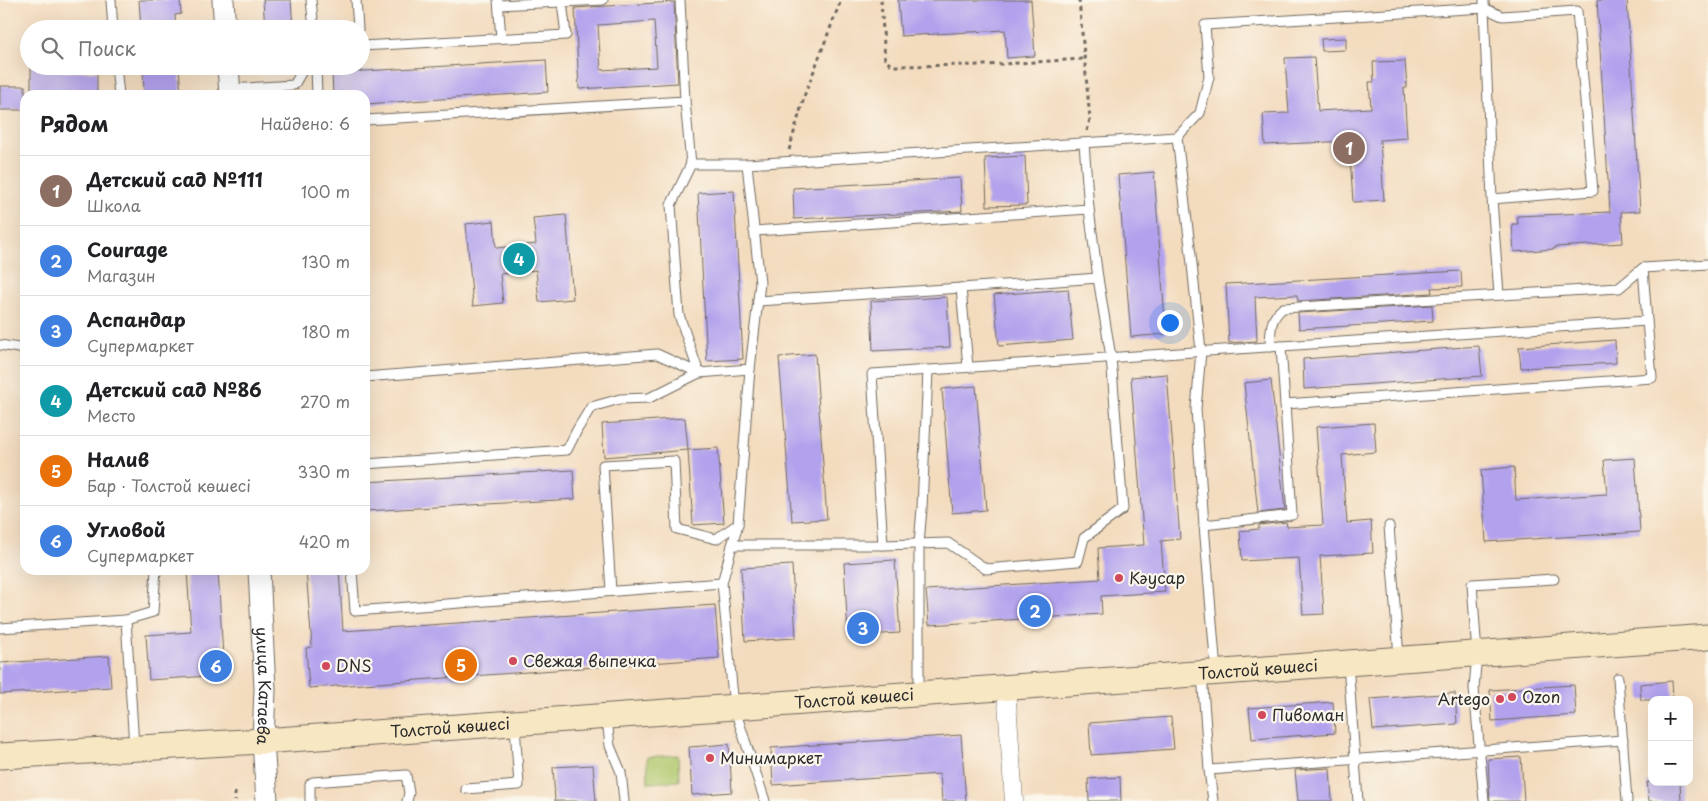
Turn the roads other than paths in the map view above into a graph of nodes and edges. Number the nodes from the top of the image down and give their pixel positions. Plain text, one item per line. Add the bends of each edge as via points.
1 (111, 0) edge
2 (223, 0) edge
3 (312, 0) edge
4 (356, 0) edge
5 (603, 0) edge
6 (680, 0) edge
7 (498, 2) edge
8 (562, 2) junction
9 (1484, 4) edge
10 (112, 20) edge
11 (224, 20) edge
12 (313, 20) edge
13 (357, 20) edge
14 (501, 38) junction
15 (370, 45) edge
16 (117, 75) edge
17 (229, 75) edge
18 (300, 75) edge
19 (316, 75) edge
20 (118, 90) edge
21 (230, 90) edge
22 (248, 90) edge
23 (317, 90) edge
24 (685, 101) junction
25 (370, 120) edge
26 (1177, 137) junction
27 (1084, 143) junction
28 (691, 164) junction
29 (747, 164) junction
30 (1492, 199) junction
31 (1089, 209) junction
32 (754, 231) junction
33 (1708, 264) edge
34 (1643, 268) junction
35 (1098, 278) junction
36 (961, 288) junction
37 (1499, 295) junction
38 (758, 301) junction
39 (1647, 321) junction
40 (0, 344) edge
41 (1281, 346) junction
42 (1270, 347) junction
43 (20, 349) edge
44 (1200, 350) junction
45 (1111, 358) junction
46 (968, 367) junction
47 (750, 369) junction
48 (928, 370) junction
49 (699, 373) junction
50 (370, 377) edge
51 (1285, 404) junction
52 (370, 464) edge
53 (738, 524) junction
54 (1204, 524) junction
55 (1389, 526) dead end
56 (919, 544) junction
57 (732, 545) junction
58 (883, 545) junction
59 (156, 575) edge
60 (259, 575) edge
61 (352, 575) edge
62 (1554, 579) dead end
63 (722, 583) junction
64 (611, 591) junction
65 (126, 620) junction
66 (0, 628) edge
67 (1708, 637) edge
68 (1477, 654) junction
69 (1399, 660) junction
70 (1348, 663) junction
71 (1209, 673) junction
72 (1618, 678) dead end
73 (1006, 688) junction
74 (919, 694) junction
75 (734, 707) junction
76 (607, 716) junction
77 (514, 723) junction
78 (1623, 740) junction
79 (262, 741) junction
80 (134, 748) junction
81 (1480, 750) junction
82 (0, 756) edge
83 (1355, 759) junction
84 (1209, 770) junction
85 (466, 789) dead end
86 (267, 801) edge
87 (310, 801) edge
88 (408, 801) edge
89 (624, 801) edge
90 (765, 801) edge
91 (1014, 801) edge
92 (1213, 801) edge
93 (1358, 801) edge
94 (1484, 801) edge
95 (1627, 801) edge

1 - 10 lane
2 - 11 street
3 - 12 lane
4 - 13 lane
5 - 8 lane
6 - 24 lane
7 - 8 lane
7 - 14 lane
8 - 14 lane via 566,35
9 - 26 lane via 1205,25 1207,86 1200,113
9 - 30 lane
9 - 30 lane via 1502,16 1577,11 1593,192
14 - 15 lane
16 - 20 lane
17 - 21 street
18 - 22 lane via 294,85
19 - 23 lane
24 - 25 lane
24 - 28 lane
26 - 27 lane
26 - 44 lane
27 - 29 lane
27 - 31 lane
28 - 29 lane
28 - 49 lane via 671,205 679,315
29 - 32 lane
30 - 37 lane
31 - 32 lane
31 - 35 lane
32 - 38 lane via 760,283
33 - 34 lane
34 - 37 lane via 1619,288
34 - 39 lane
35 - 36 lane
35 - 45 lane
36 - 38 lane
36 - 46 lane
37 - 42 lane via 1283,308 1272,324
38 - 47 lane
39 - 41 lane
39 - 51 lane via 1652,378
40 - 43 lane
41 - 42 lane
41 - 51 lane
42 - 44 lane
44 - 45 lane
44 - 54 lane via 1196,409
45 - 46 lane
45 - 56 lane via 1123,509 1084,538 1078,561 986,569 948,543
46 - 48 lane
47 - 49 lane
47 - 53 lane
48 - 56 lane
48 - 58 lane via 872,374
49 - 50 lane via 657,354
49 - 52 lane via 649,398 591,407 567,450
51 - 54 lane via 1292,515
53 - 57 lane
53 - 64 lane via 716,539 677,529 674,461 603,465
54 - 71 lane
55 - 69 lane
56 - 58 lane
56 - 74 lane
57 - 58 lane
57 - 63 lane
59 - 65 lane via 153,612
60 - 79 street, улица Катаева via 265,689
61 - 64 lane via 355,611
62 - 68 lane via 1472,584
63 - 64 lane
63 - 75 lane
65 - 66 lane
65 - 80 lane
67 - 68 main road, Толстой көшесі
68 - 69 main road, Толстой көшесі
68 - 81 lane via 1474,688
69 - 70 main road, Толстой көшесі
70 - 71 main road, Толстой көшесі
70 - 83 lane
71 - 73 main road, Толстой көшесі
71 - 84 lane
72 - 78 lane
73 - 74 main road, Толстой көшесі
73 - 91 street
74 - 75 main road, Толстой көшесі
75 - 76 main road, Толстой көшесі
75 - 90 lane
76 - 77 main road, Толстой көшесі
76 - 89 lane via 610,746 622,778
77 - 79 main road, Толстой көшесі
77 - 85 lane via 519,785
78 - 81 lane
78 - 95 lane
79 - 80 main road, Толстой көшесі
79 - 86 street, улица Катаева
80 - 82 main road, Толстой көшесі
81 - 83 lane
81 - 94 lane
83 - 84 lane
83 - 93 lane
84 - 92 lane
87 - 88 lane via 310,784 313,782 406,775

